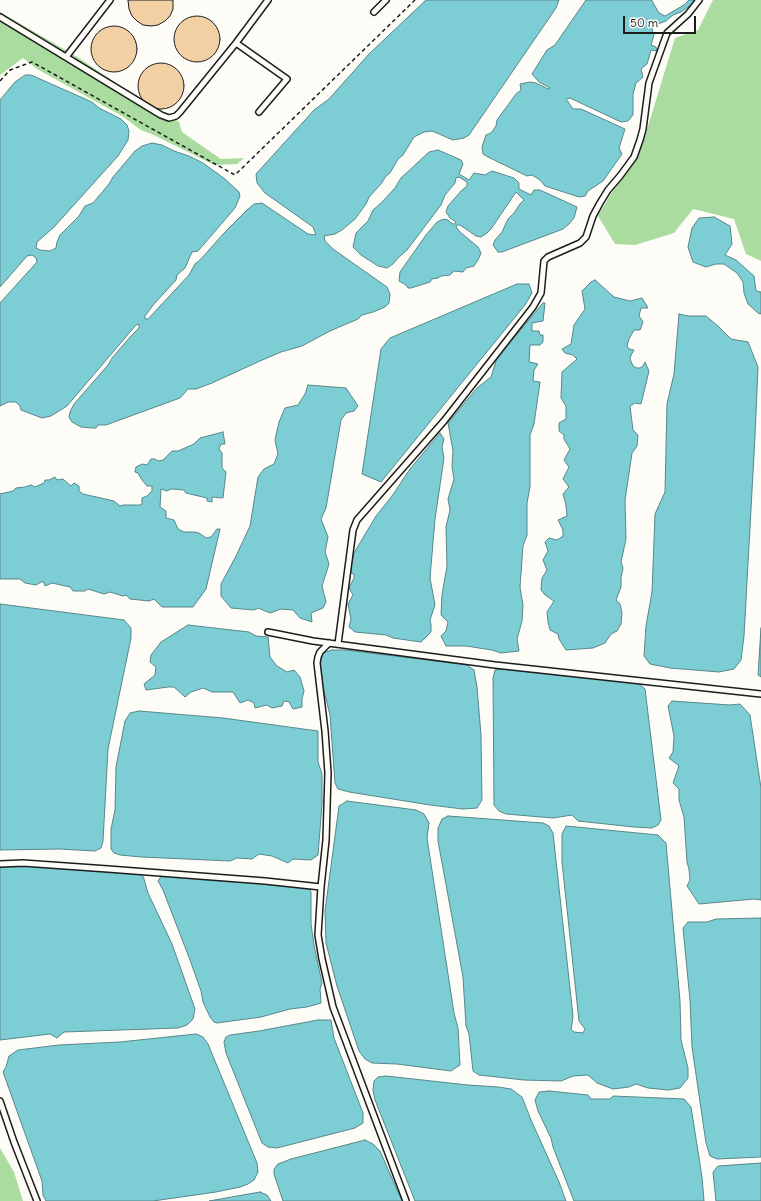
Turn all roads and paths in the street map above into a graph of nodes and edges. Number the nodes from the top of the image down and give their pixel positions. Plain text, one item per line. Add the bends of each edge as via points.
1 (110, 0) edge
2 (268, 0) edge
3 (386, 0) edge
4 (415, 0) edge
5 (699, 0) edge
6 (374, 12) dead end
7 (0, 17) edge
8 (236, 43) junction
9 (66, 57) junction
10 (0, 81) edge
11 (259, 112) dead end
12 (268, 632) dead end
13 (329, 643) junction
14 (338, 644) junction
15 (761, 694) edge
16 (0, 864) edge
17 (321, 887) junction
18 (0, 1101) edge
19 (37, 1201) edge
20 (406, 1201) edge

1 - 9 lane
2 - 8 lane
3 - 6 lane
4 - 10 path via 235,175 32,62 10,70
5 - 14 lane via 667,33 649,83 643,129 634,157 600,203 586,237 580,243 544,261 541,293 533,307 444,421 357,520 353,530
7 - 9 lane
8 - 9 lane via 180,112 169,118
8 - 11 lane via 287,79
12 - 13 lane
13 - 14 lane
13 - 17 lane via 320,652 317,663 328,774 326,840
14 - 15 lane via 495,665
16 - 17 lane via 23,863 108,869
17 - 20 lane via 318,935 333,1007
18 - 19 lane

